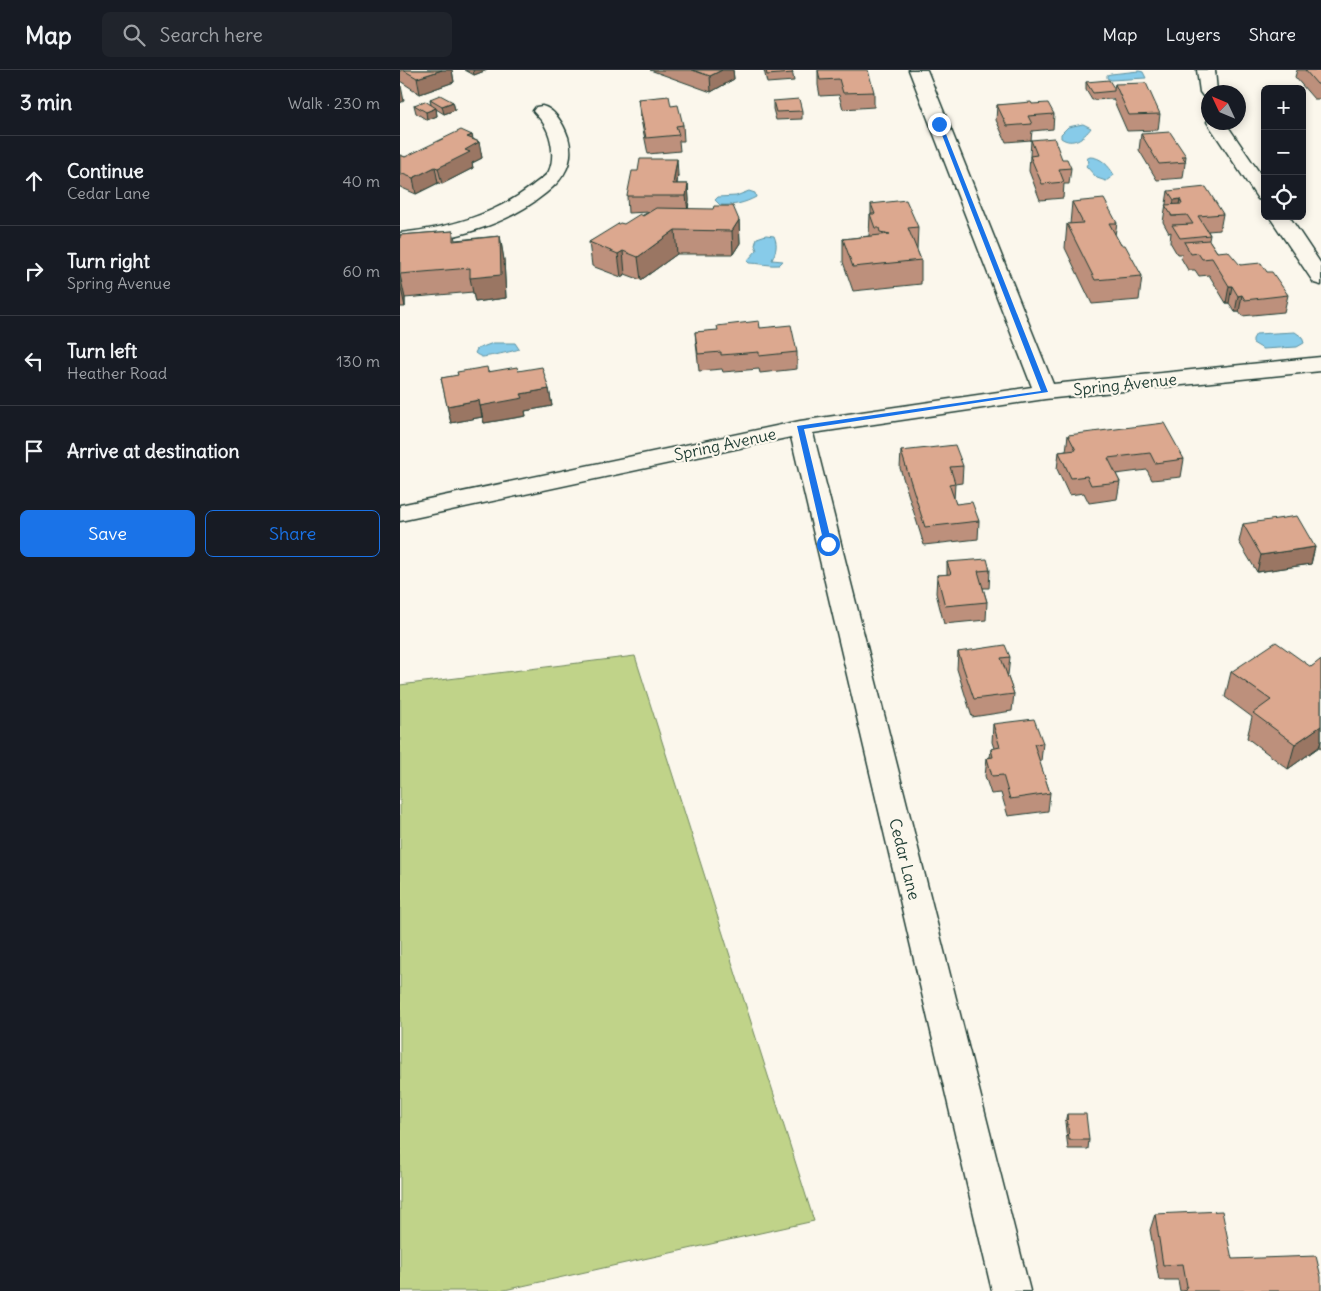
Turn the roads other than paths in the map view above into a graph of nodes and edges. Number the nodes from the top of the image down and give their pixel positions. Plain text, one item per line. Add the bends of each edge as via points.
1 (918, 70) edge
2 (1206, 70) edge
3 (1208, 85) edge
4 (542, 111) dead end
5 (1221, 130) edge
6 (1261, 189) edge
7 (1282, 220) edge
8 (400, 239) edge
9 (1321, 279) edge
10 (1321, 364) edge
11 (1045, 392) junction
12 (800, 428) junction
13 (400, 513) edge
14 (1011, 1291) edge

1 - 11 street
2 - 3 street
4 - 8 street via 558,133 561,154 558,171 535,194 518,206 479,222 446,232
5 - 6 street
7 - 9 street
10 - 11 street, Spring Avenue
11 - 12 street, Spring Avenue
12 - 13 street, Spring Avenue
12 - 14 street, Cedar Lane

